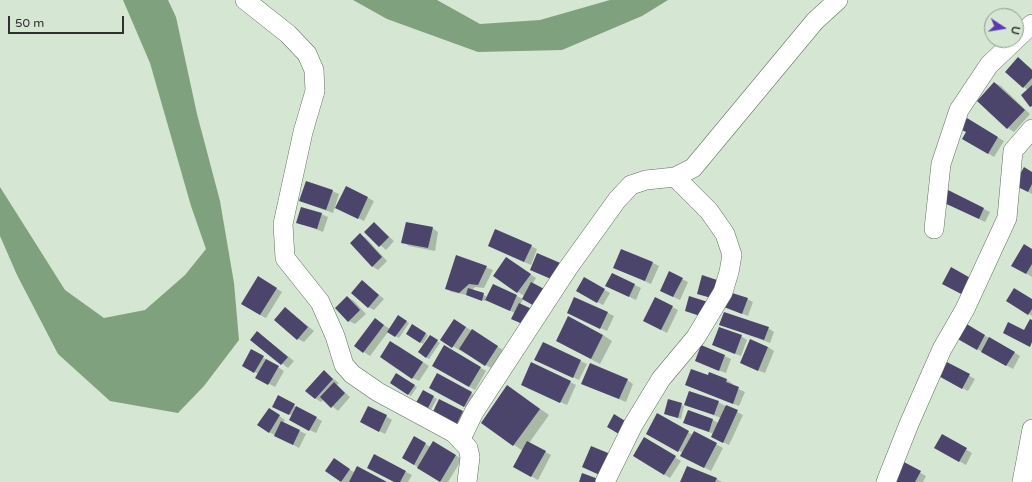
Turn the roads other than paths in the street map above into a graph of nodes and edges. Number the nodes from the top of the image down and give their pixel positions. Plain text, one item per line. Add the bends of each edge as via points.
1 (245, 0) edge
2 (838, 0) edge
3 (1032, 24) edge
4 (1032, 129) edge
5 (675, 177) junction
6 (934, 229) dead end
7 (1032, 429) edge
8 (461, 438) junction
9 (467, 482) edge
10 (605, 482) edge
11 (886, 482) edge
12 (1022, 482) edge

1 - 8 street via 288,34 307,54 314,70 315,91 283,224 285,258 320,302 344,365 352,374 378,392
2 - 5 street via 815,21 693,168
3 - 6 street via 989,66 959,110 941,164
4 - 11 street via 1014,151 1006,218 965,309 942,349 908,424
5 - 8 street via 646,180 631,185 616,200 478,405
5 - 10 street via 709,212 725,234 732,255 729,272 723,292 696,336 661,379 634,424
7 - 12 street
8 - 9 street via 468,448 470,457

